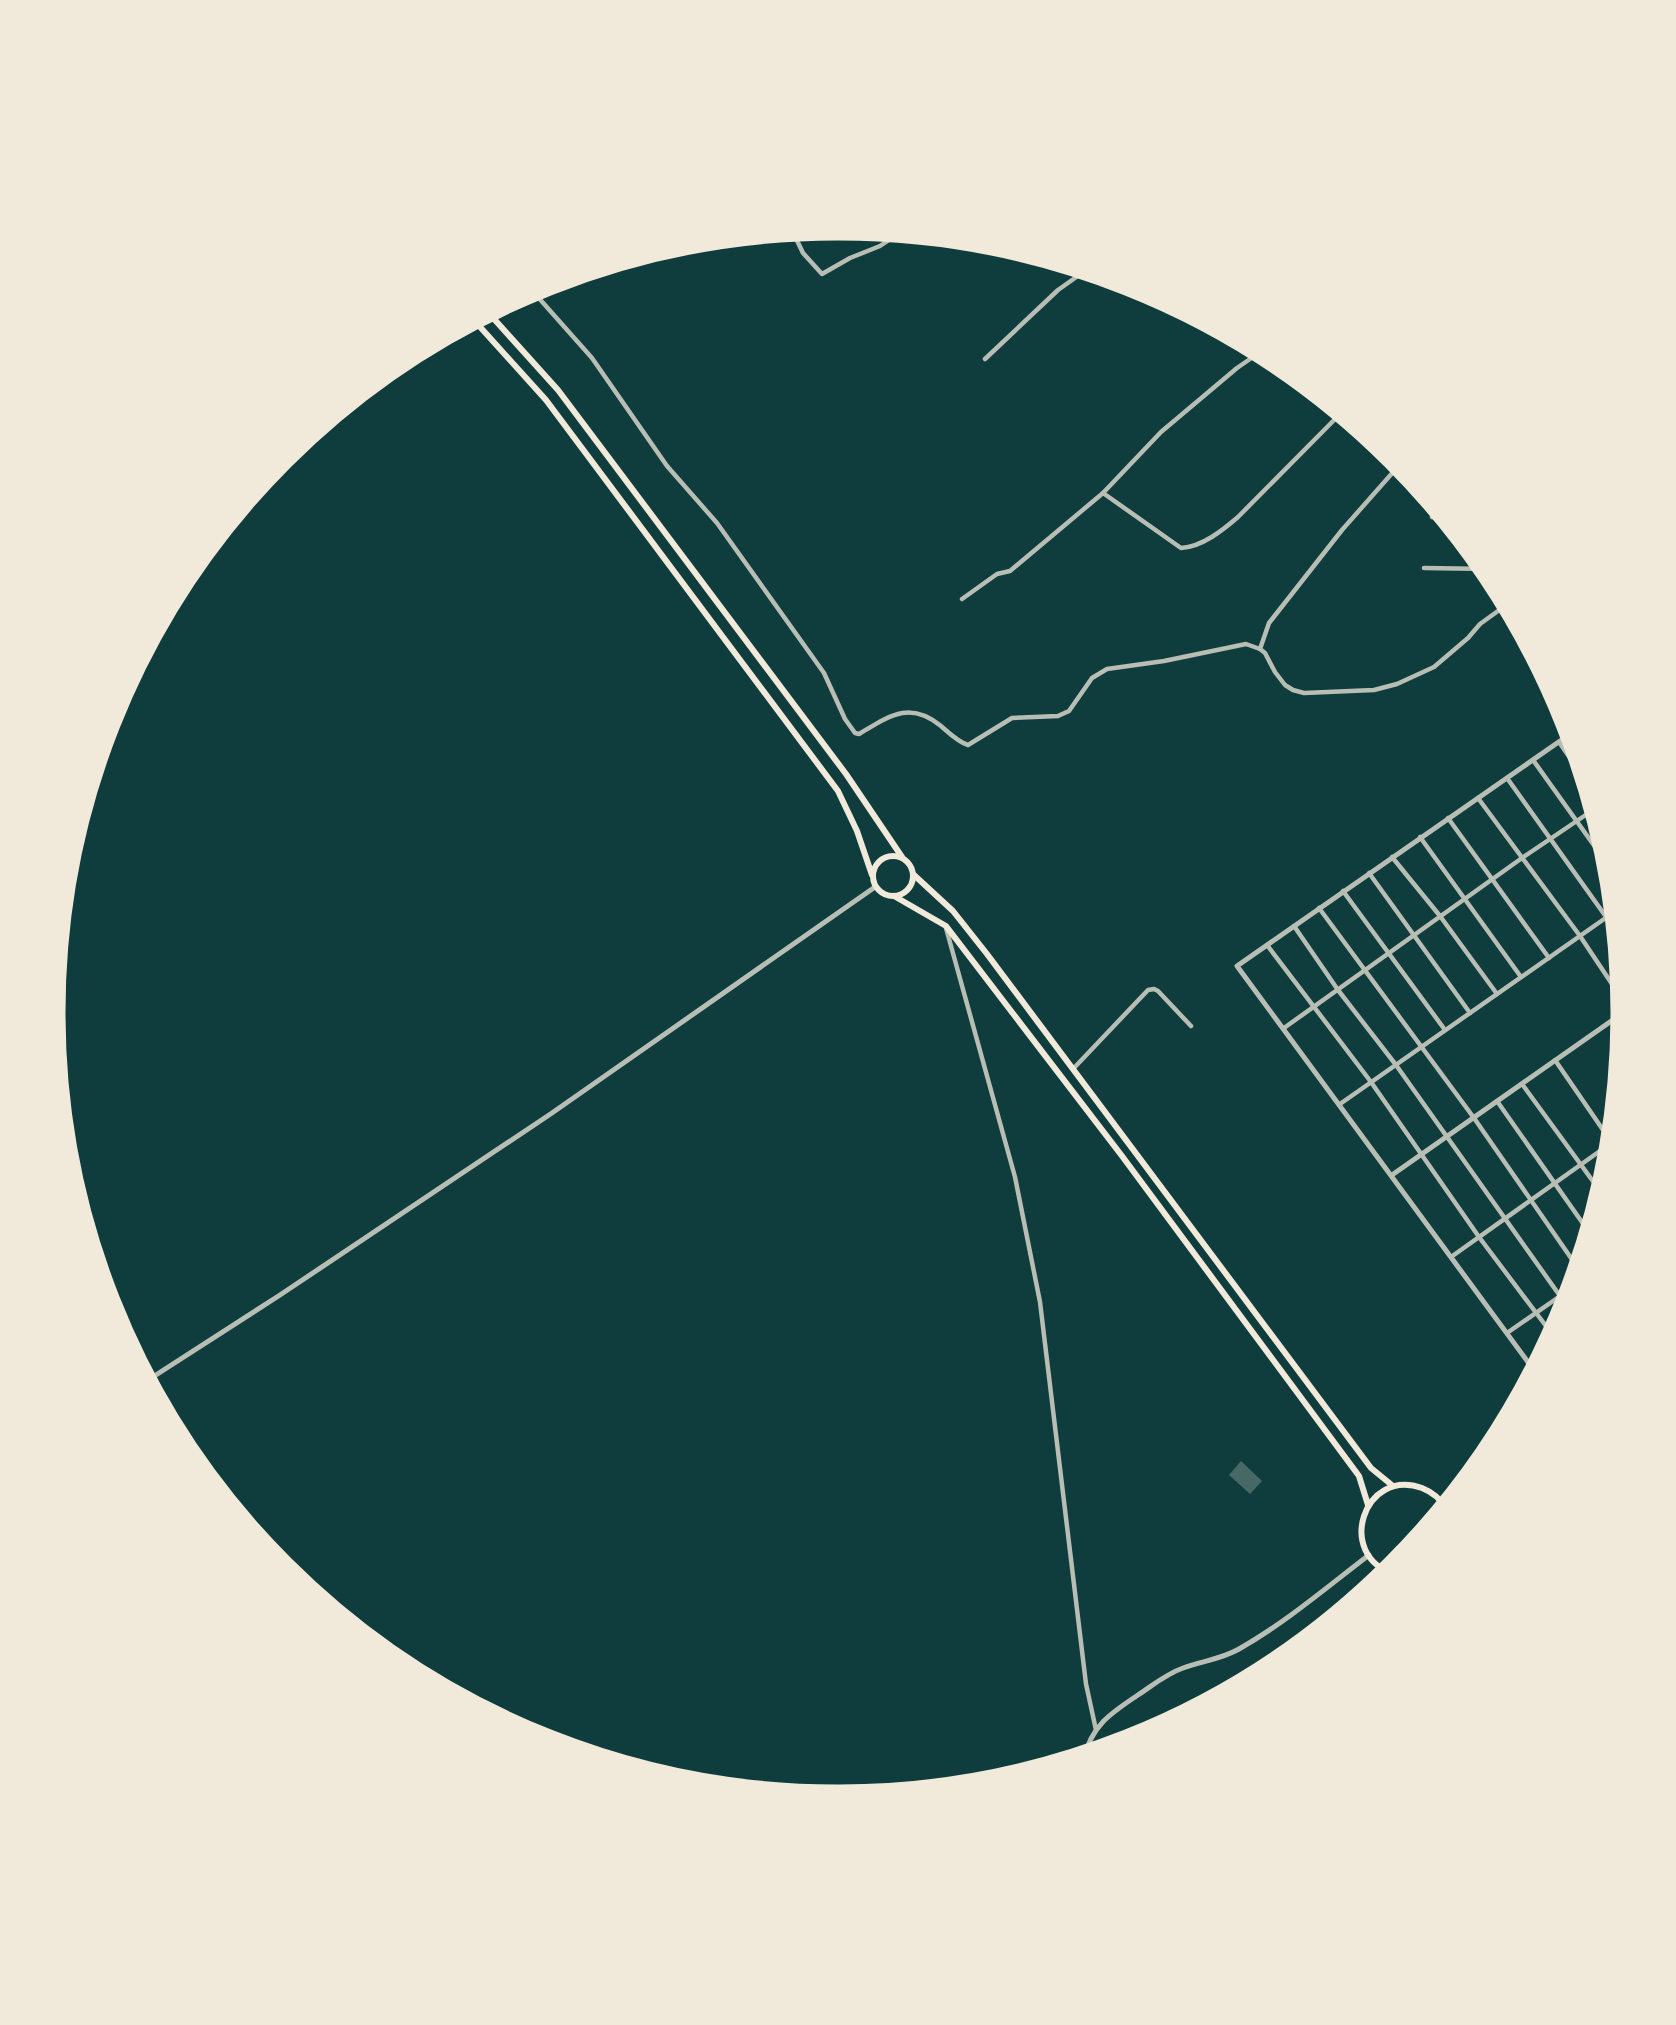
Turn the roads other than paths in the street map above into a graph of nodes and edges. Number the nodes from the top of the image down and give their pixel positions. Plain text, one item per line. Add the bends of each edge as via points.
1 (795, 237) edge
2 (893, 237) edge
3 (1080, 275) edge
4 (537, 297) edge
5 (492, 317) edge
6 (478, 325) edge
7 (1253, 357) edge
8 (985, 359) dead end
9 (1336, 418) edge
10 (1394, 471) edge
11 (1103, 493) junction
12 (1424, 568) dead end
13 (1475, 569) edge
14 (962, 599) dead end
15 (1501, 609) edge
16 (1260, 649) junction
17 (1565, 738) edge
18 (1559, 742) junction
19 (1533, 760) junction
20 (1575, 765) edge
21 (1507, 778) junction
22 (1477, 798) junction
23 (1588, 812) edge
24 (1448, 818) junction
25 (1576, 821) junction
26 (1420, 837) junction
27 (1550, 839) junction
28 (1598, 851) edge
29 (902, 857) junction
30 (1392, 857) junction
31 (1522, 858) junction
32 (1369, 873) junction
33 (873, 875) junction
34 (914, 875) junction
35 (1492, 879) junction
36 (875, 887) junction
37 (1343, 891) junction
38 (894, 897) junction
39 (1465, 898) junction
40 (1319, 908) junction
41 (1440, 916) junction
42 (1606, 917) junction
43 (1609, 921) edge
44 (946, 926) junction
45 (1294, 926) junction
46 (1415, 934) junction
47 (1580, 936) junction
48 (1267, 945) junction
49 (1389, 953) junction
50 (1549, 958) junction
51 (1365, 970) junction
52 (1521, 977) junction
53 (1614, 988) edge
54 (1338, 990) junction
55 (1497, 994) junction
56 (1313, 1007) junction
57 (1471, 1013) junction
58 (1615, 1017) edge
59 (1191, 1027) dead end
60 (1284, 1028) junction
61 (1445, 1030) junction
62 (1420, 1048) junction
63 (1555, 1060) junction
64 (1396, 1065) junction
65 (1073, 1069) junction
66 (1371, 1082) junction
67 (1522, 1084) junction
68 (1497, 1101) junction
69 (1340, 1104) junction
70 (1474, 1118) junction
71 (1605, 1133) edge
72 (1447, 1136) junction
73 (1602, 1150) edge
74 (1421, 1155) junction
75 (1580, 1165) junction
76 (1392, 1175) junction
77 (1555, 1183) junction
78 (1595, 1185) edge
79 (1531, 1200) junction
80 (1506, 1218) junction
81 (1585, 1226) edge
82 (1479, 1237) junction
83 (1451, 1257) junction
84 (1574, 1262) edge
85 (1562, 1295) joint
86 (1536, 1313) junction
87 (1548, 1328) edge
88 (1507, 1334) junction
89 (1530, 1365) edge
90 (152, 1377) edge
91 (1393, 1486) junction
92 (1440, 1502) edge
93 (1367, 1505) junction
94 (1369, 1555) junction
95 (1382, 1567) edge
96 (1096, 1730) junction
97 (1088, 1748) edge

1 - 2 street via 822,274
3 - 8 street
4 - 16 street via 592,358 667,466 718,523 824,673 855,733 897,714 917,712 968,745 1012,718 1058,716 1069,711 1092,678 1107,669 1246,643
5 - 29 main road via 558,390 846,774
6 - 33 main road via 546,400 838,791
7 - 11 street via 1161,432
9 - 11 street via 1238,517 1188,548 1181,548
10 - 16 street via 1269,623
11 - 14 street via 1010,571 997,574
12 - 13 street
15 - 16 street via 1434,667 1374,690 1293,690
17 - 18 street
18 - 19 street
18 - 20 street
19 - 21 street
19 - 25 street
21 - 22 street
21 - 27 street
22 - 24 street
22 - 31 street
23 - 25 street
24 - 26 street
24 - 35 street
25 - 27 street
25 - 28 street
26 - 30 street
26 - 39 street
27 - 31 street
27 - 42 street
29 - 33 main road via 879,860
29 - 34 main road
30 - 32 street
30 - 41 street
31 - 35 street
31 - 47 street
32 - 37 street
32 - 46 street
33 - 36 main road
34 - 38 main road via 909,890
34 - 65 main road via 953,911
35 - 39 street
35 - 50 street
36 - 38 main road
36 - 90 street via 552,1113
37 - 40 street
37 - 49 street
38 - 44 main road
39 - 41 street
39 - 52 street
40 - 45 street
40 - 51 street
41 - 46 street
41 - 55 street
42 - 43 street
42 - 47 street
44 - 93 main road via 1359,1476
44 - 96 street via 1015,1177 1040,1302 1086,1684
45 - 48 street
45 - 54 street
46 - 49 street
46 - 57 street
47 - 50 street
47 - 53 street
48 - 56 street
48 - 60 street via 1237,966
49 - 51 street
49 - 61 street
50 - 52 street
51 - 54 street
51 - 62 street
52 - 55 street
54 - 56 street
54 - 64 street
55 - 57 street
56 - 60 street
56 - 66 street
57 - 61 street
58 - 63 street
59 - 65 street via 1158,991 1148,990
60 - 69 street
61 - 62 street
62 - 64 street
62 - 70 street
63 - 67 street
63 - 71 street
64 - 66 street
64 - 72 street
65 - 91 main road via 1371,1468
66 - 69 street
66 - 74 street
67 - 68 street
67 - 75 street
68 - 70 street
68 - 77 street
69 - 76 street
70 - 72 street
70 - 79 street
72 - 74 street
72 - 80 street
73 - 75 street
74 - 76 street
74 - 82 street
75 - 77 street
75 - 78 street
76 - 83 street
77 - 79 street
77 - 81 street
79 - 80 street
79 - 84 street
80 - 82 street
80 - 85 street
82 - 83 street
82 - 86 street
83 - 88 street
85 - 86 street
86 - 87 street
86 - 88 street
88 - 89 street
91 - 92 main road via 1412,1485 1430,1491
91 - 93 main road
93 - 94 main road via 1361,1530
94 - 95 main road
94 - 96 street via 1238,1650 1164,1676 1114,1710
96 - 97 street

